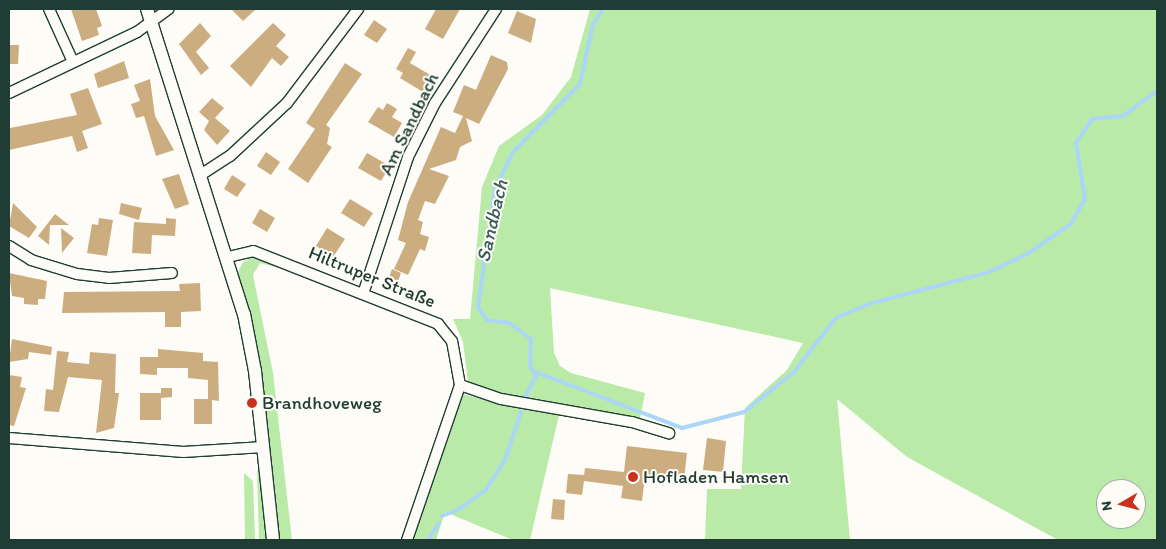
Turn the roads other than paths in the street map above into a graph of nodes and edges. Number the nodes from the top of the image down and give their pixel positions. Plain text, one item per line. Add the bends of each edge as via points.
1 (49, 9) edge
2 (146, 9) edge
3 (169, 9) edge
4 (358, 9) edge
5 (496, 9) edge
6 (152, 24) junction
7 (74, 62) junction
8 (9, 93) edge
9 (202, 174) junction
10 (9, 246) edge
11 (228, 257) junction
12 (172, 273) dead end
13 (364, 292) junction
14 (460, 385) junction
15 (669, 433) dead end
16 (9, 438) edge
17 (264, 447) junction
18 (273, 540) edge
19 (407, 540) edge

1 - 7 street
2 - 6 street
3 - 6 street
4 - 9 street via 287,103 230,156
5 - 13 street, Am Sandbach via 434,103 408,158
6 - 7 street
6 - 9 street
7 - 8 street
9 - 11 street
10 - 12 street via 31,260 77,274 109,278
11 - 13 street, Hiltruper Straße via 253,251
11 - 17 street via 252,355
13 - 14 street, Hiltruper Straße via 438,324 452,341
14 - 15 street via 500,399
14 - 19 street, Hiltruper Straße
16 - 17 street via 183,452
17 - 18 street

